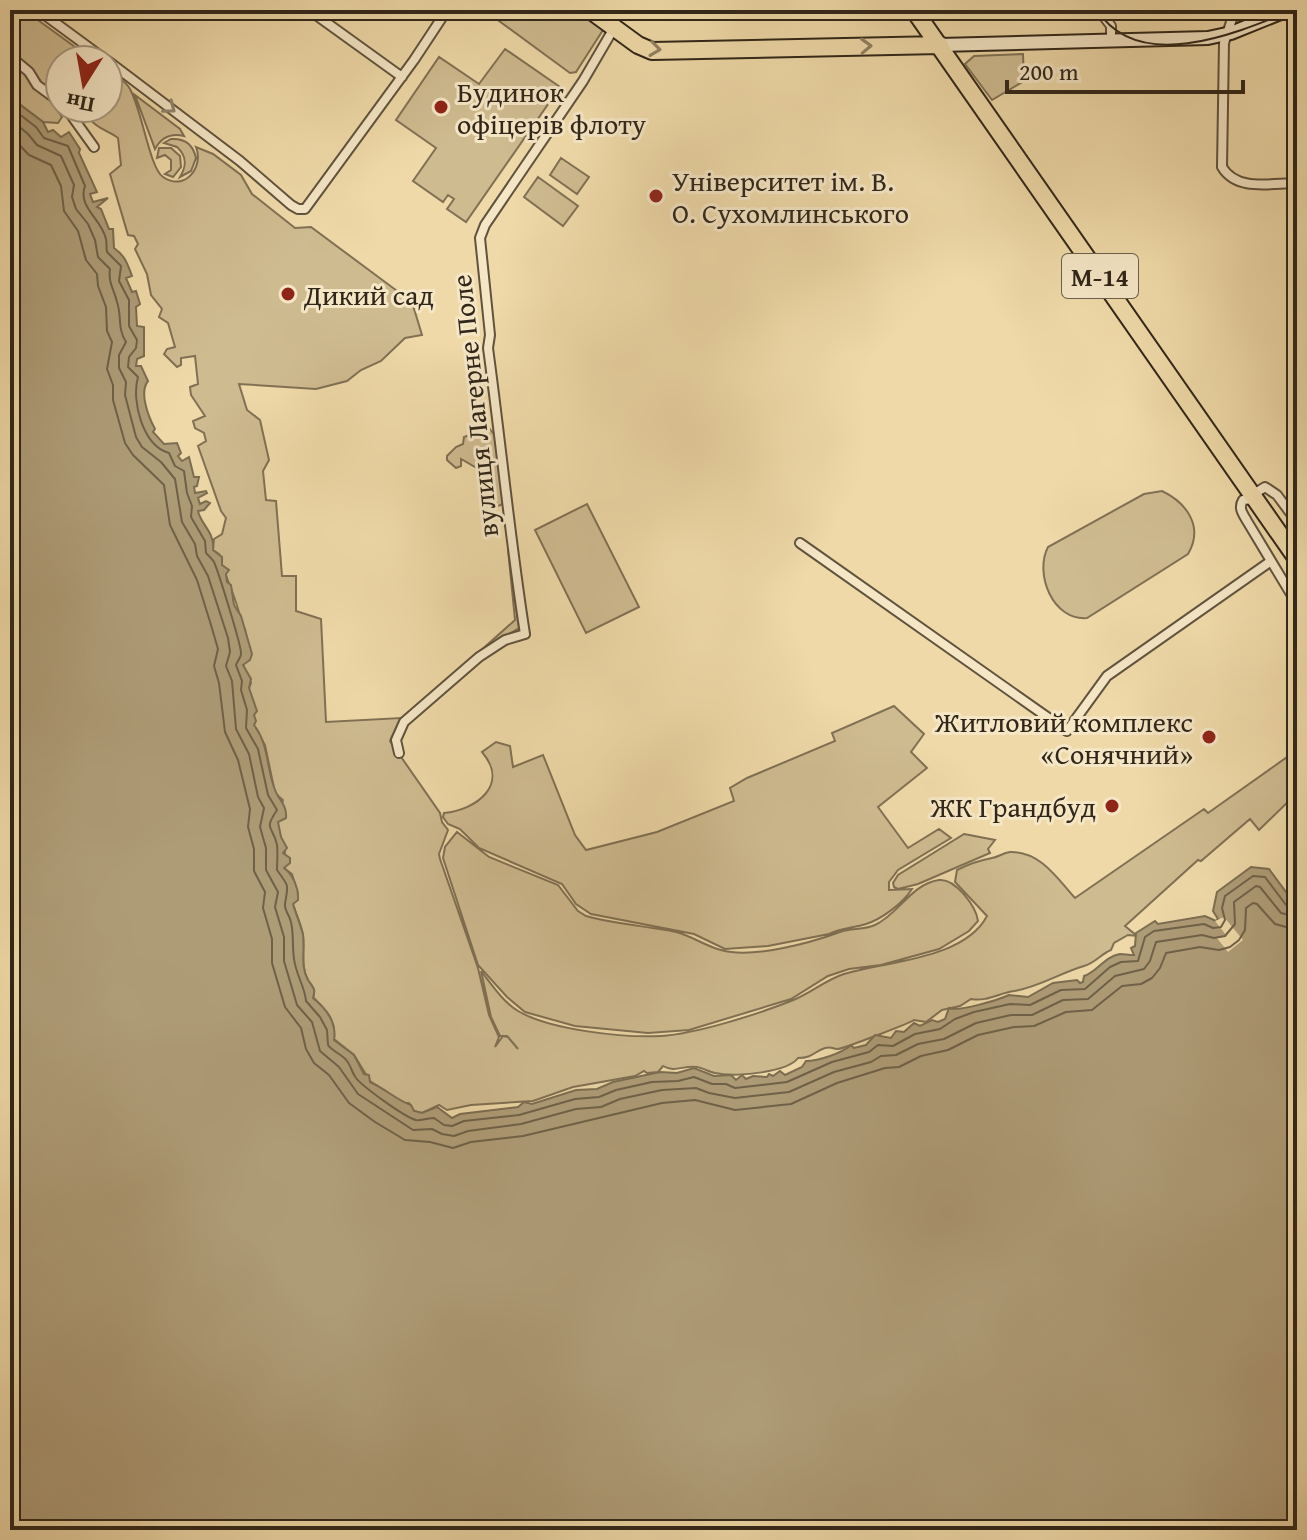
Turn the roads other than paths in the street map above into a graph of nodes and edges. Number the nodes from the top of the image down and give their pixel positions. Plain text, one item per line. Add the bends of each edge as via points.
1 (38, 10) edge
2 (309, 10) edge
3 (447, 10) edge
4 (590, 10) edge
5 (914, 10) edge
6 (1099, 10) edge
7 (1235, 10) edge
8 (1288, 10) edge
9 (614, 28) junction
10 (1227, 34) junction
11 (1111, 42) junction
12 (84, 44) edge
13 (940, 45) junction
14 (10, 56) edge
15 (124, 74) edge
16 (402, 77) junction
17 (44, 90) edge
18 (77, 124) edge
19 (94, 147) dead end
20 (1297, 183) edge
21 (1254, 499) junction
22 (1297, 522) edge
23 (800, 543) dead end
24 (1297, 559) edge
25 (1271, 561) junction
26 (1297, 604) edge
27 (399, 753) dead end

1 - 12 street
2 - 16 street
3 - 16 street
4 - 9 highway
5 - 13 highway, М-14
6 - 11 street via 1111,26
7 - 10 street
8 - 10 street
9 -> 13 highway via 652,51
9 - 27 street, вулиця Лагерне Поле via 480,238 488,348 525,634 479,657 404,722 396,740
10 - 11 street
10 - 20 street via 1222,167 1243,184
11 - 13 street
13 - 21 highway, М-14
14 - 17 street
15 -> 16 street via 298,209 305,209
18 - 19 street
21 - 22 street via 1261,488 1271,489
21 - 24 highway, М-14
21 - 25 street via 1243,500 1240,508
23 - 25 street via 1067,731 1107,676
25 - 26 street

